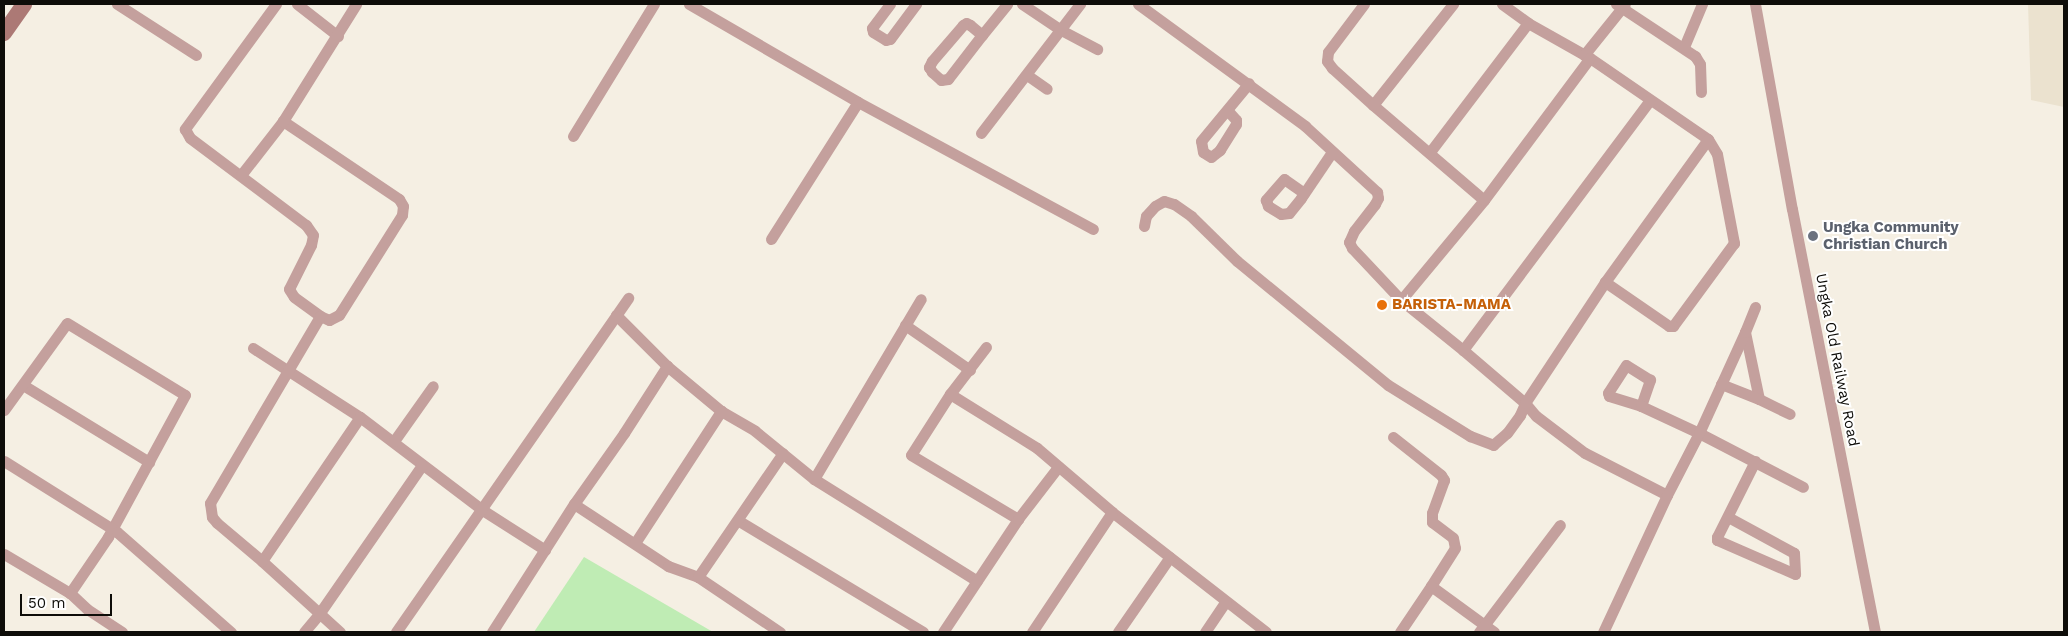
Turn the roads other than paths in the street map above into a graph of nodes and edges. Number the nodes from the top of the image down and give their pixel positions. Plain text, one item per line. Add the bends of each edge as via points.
1 (24, 4) edge
2 (117, 4) edge
3 (276, 4) edge
4 (297, 4) edge
5 (356, 4) edge
6 (654, 4) edge
7 (689, 4) edge
8 (890, 4) edge
9 (916, 4) edge
10 (1007, 4) edge
11 (1022, 4) edge
12 (1080, 4) edge
13 (1138, 4) edge
14 (1364, 4) edge
15 (1454, 4) edge
16 (1502, 4) edge
17 (1702, 4) edge
18 (1755, 4) edge
19 (1621, 5) edge
20 (1528, 23) junction
21 (1061, 30) junction
22 (4, 33) edge
23 (982, 35) junction
24 (338, 36) junction
25 (1684, 47) junction
26 (1097, 49) dead end
27 (196, 54) dead end
28 (1587, 57) junction
29 (1027, 75) junction
30 (1249, 83) junction
31 (1047, 89) dead end
32 (1701, 92) dead end
33 (1650, 100) junction
34 (858, 102) junction
35 (1372, 105) junction
36 (1228, 111) dead end
37 (283, 121) junction
38 (981, 133) dead end
39 (573, 136) dead end
40 (1708, 139) junction
41 (1332, 152) junction
42 (1430, 152) junction
43 (241, 175) junction
44 (1304, 193) dead end
45 (1484, 200) junction
46 (1144, 226) dead end
47 (1093, 229) dead end
48 (771, 239) dead end
49 (1605, 282) junction
50 (628, 298) dead end
51 (921, 299) dead end
52 (1401, 300) junction
53 (1755, 307) dead end
54 (616, 315) junction
55 (320, 316) junction
56 (905, 325) junction
57 (1746, 332) junction
58 (986, 347) dead end
59 (253, 348) dead end
60 (1463, 350) junction
61 (666, 366) junction
62 (970, 370) junction
63 (290, 372) junction
64 (1722, 384) junction
65 (23, 385) junction
66 (433, 386) dead end
67 (950, 394) junction
68 (1759, 399) junction
69 (1525, 403) junction
70 (1641, 406) dead end
71 (4, 410) edge
72 (722, 411) junction
73 (1790, 414) dead end
74 (360, 417) junction
75 (1699, 432) junction
76 (1393, 437) dead end
77 (394, 441) junction
78 (783, 453) junction
79 (4, 461) edge
80 (1755, 461) junction
81 (150, 462) junction
82 (422, 465) junction
83 (1058, 467) junction
84 (814, 479) junction
85 (1803, 487) dead end
86 (1667, 495) junction
87 (574, 504) junction
88 (481, 509) junction
89 (1112, 512) junction
90 (1728, 516) junction
91 (1018, 519) junction
92 (739, 521) junction
93 (1560, 525) dead end
94 (112, 530) junction
95 (635, 543) junction
96 (545, 550) junction
97 (4, 554) edge
98 (1170, 557) junction
99 (262, 561) junction
100 (698, 578) junction
101 (977, 580) junction
102 (1431, 586) junction
103 (70, 593) junction
104 (1226, 601) junction
105 (320, 614) junction
106 (1482, 629) edge
107 (224, 630) edge
108 (122, 632) edge
109 (304, 632) edge
110 (340, 632) edge
111 (396, 632) edge
112 (492, 632) edge
113 (780, 632) edge
114 (923, 632) edge
115 (943, 632) edge
116 (1032, 632) edge
117 (1118, 632) edge
118 (1205, 632) edge
119 (1266, 632) edge
120 (1400, 632) edge
121 (1494, 632) edge
122 (1603, 632) edge
123 (1875, 632) edge

1 - 22 main road
2 - 27 street
3 - 43 street via 185,129 190,138
4 - 24 street
5 - 24 street
6 - 39 street
7 - 34 street
8 - 9 street via 872,28 886,40
10 - 23 street
11 - 21 street
12 - 21 street
13 - 30 street
14 - 35 street via 1328,52 1327,61
15 - 35 street
16 - 20 street
17 - 25 street
18 - 123 street, Ungka Old Railway Road
19 - 25 street
19 - 28 street
20 - 28 street
20 - 42 street
21 - 26 street
21 - 29 street
23 - 23 street via 970,25 963,25 932,62 932,72 941,80 948,80
24 - 37 street
25 - 32 street via 1698,60
28 - 33 street
28 - 45 street
29 - 31 street
29 - 38 street
30 - 36 street
30 - 41 street via 1305,126
33 - 40 street
33 - 60 street
34 - 47 street
34 - 48 street
35 - 42 street
37 - 43 street
37 - 55 street via 399,199 403,206 402,215 340,315 329,320
40 - 49 street
40 - 49 street via 1717,154 1734,243 1671,327
41 - 44 street
41 - 52 street via 1377,192 1375,204 1349,242
42 - 45 street
43 - 55 street via 306,225 313,235 289,289 294,297
45 - 52 street
46 - 69 street via 1146,216 1155,206 1164,201 1174,204 1191,216 1237,261 1388,385 1442,420 1489,445 1497,444 1507,433
49 - 69 street
50 - 54 street
51 - 56 street
52 - 60 street
53 - 57 street
54 - 61 street
54 - 88 street
55 - 63 street
56 - 62 street
56 - 84 street
57 - 64 street
57 - 68 street
58 - 62 street
59 - 63 street
60 - 69 street
61 - 72 street
61 - 87 street
62 - 67 street
63 - 74 street
63 - 99 street via 210,503 213,519
64 - 68 street
64 - 75 street
65 - 71 street
65 - 81 street
65 - 81 street via 67,322 185,395
66 - 77 street
67 - 83 street via 1037,448
67 - 91 street via 911,455
68 - 73 street
69 - 86 street via 1536,416 1585,453
70 - 75 street
72 - 78 street
72 - 95 street
74 - 77 street
74 - 99 street
75 - 80 street
75 - 86 street
76 - 102 street via 1444,480 1432,522 1453,538 1455,548
77 - 82 street
78 - 84 street
78 - 92 street
79 - 94 street
80 - 85 street
80 - 90 street
81 - 94 street
82 - 88 street
82 - 105 street
83 - 89 street
83 - 91 street
84 - 101 street
86 - 122 street
87 - 95 street
87 - 96 street
88 - 96 street
88 - 111 street
89 - 98 street
89 - 116 street
90 - 90 street via 1717,537 1718,542 1796,573 1794,553
91 - 101 street
92 - 100 street
92 - 114 street
93 - 106 street
94 - 103 street
94 - 107 street via 144,554
95 - 100 street via 668,566
96 - 112 street
97 - 103 street
98 - 104 street
98 - 117 street
99 - 105 street
100 - 113 street
101 - 115 street
102 - 106 street
102 - 120 street
103 - 108 street
104 - 118 street
104 - 119 street
105 - 109 street
105 - 110 street
106 - 121 street

